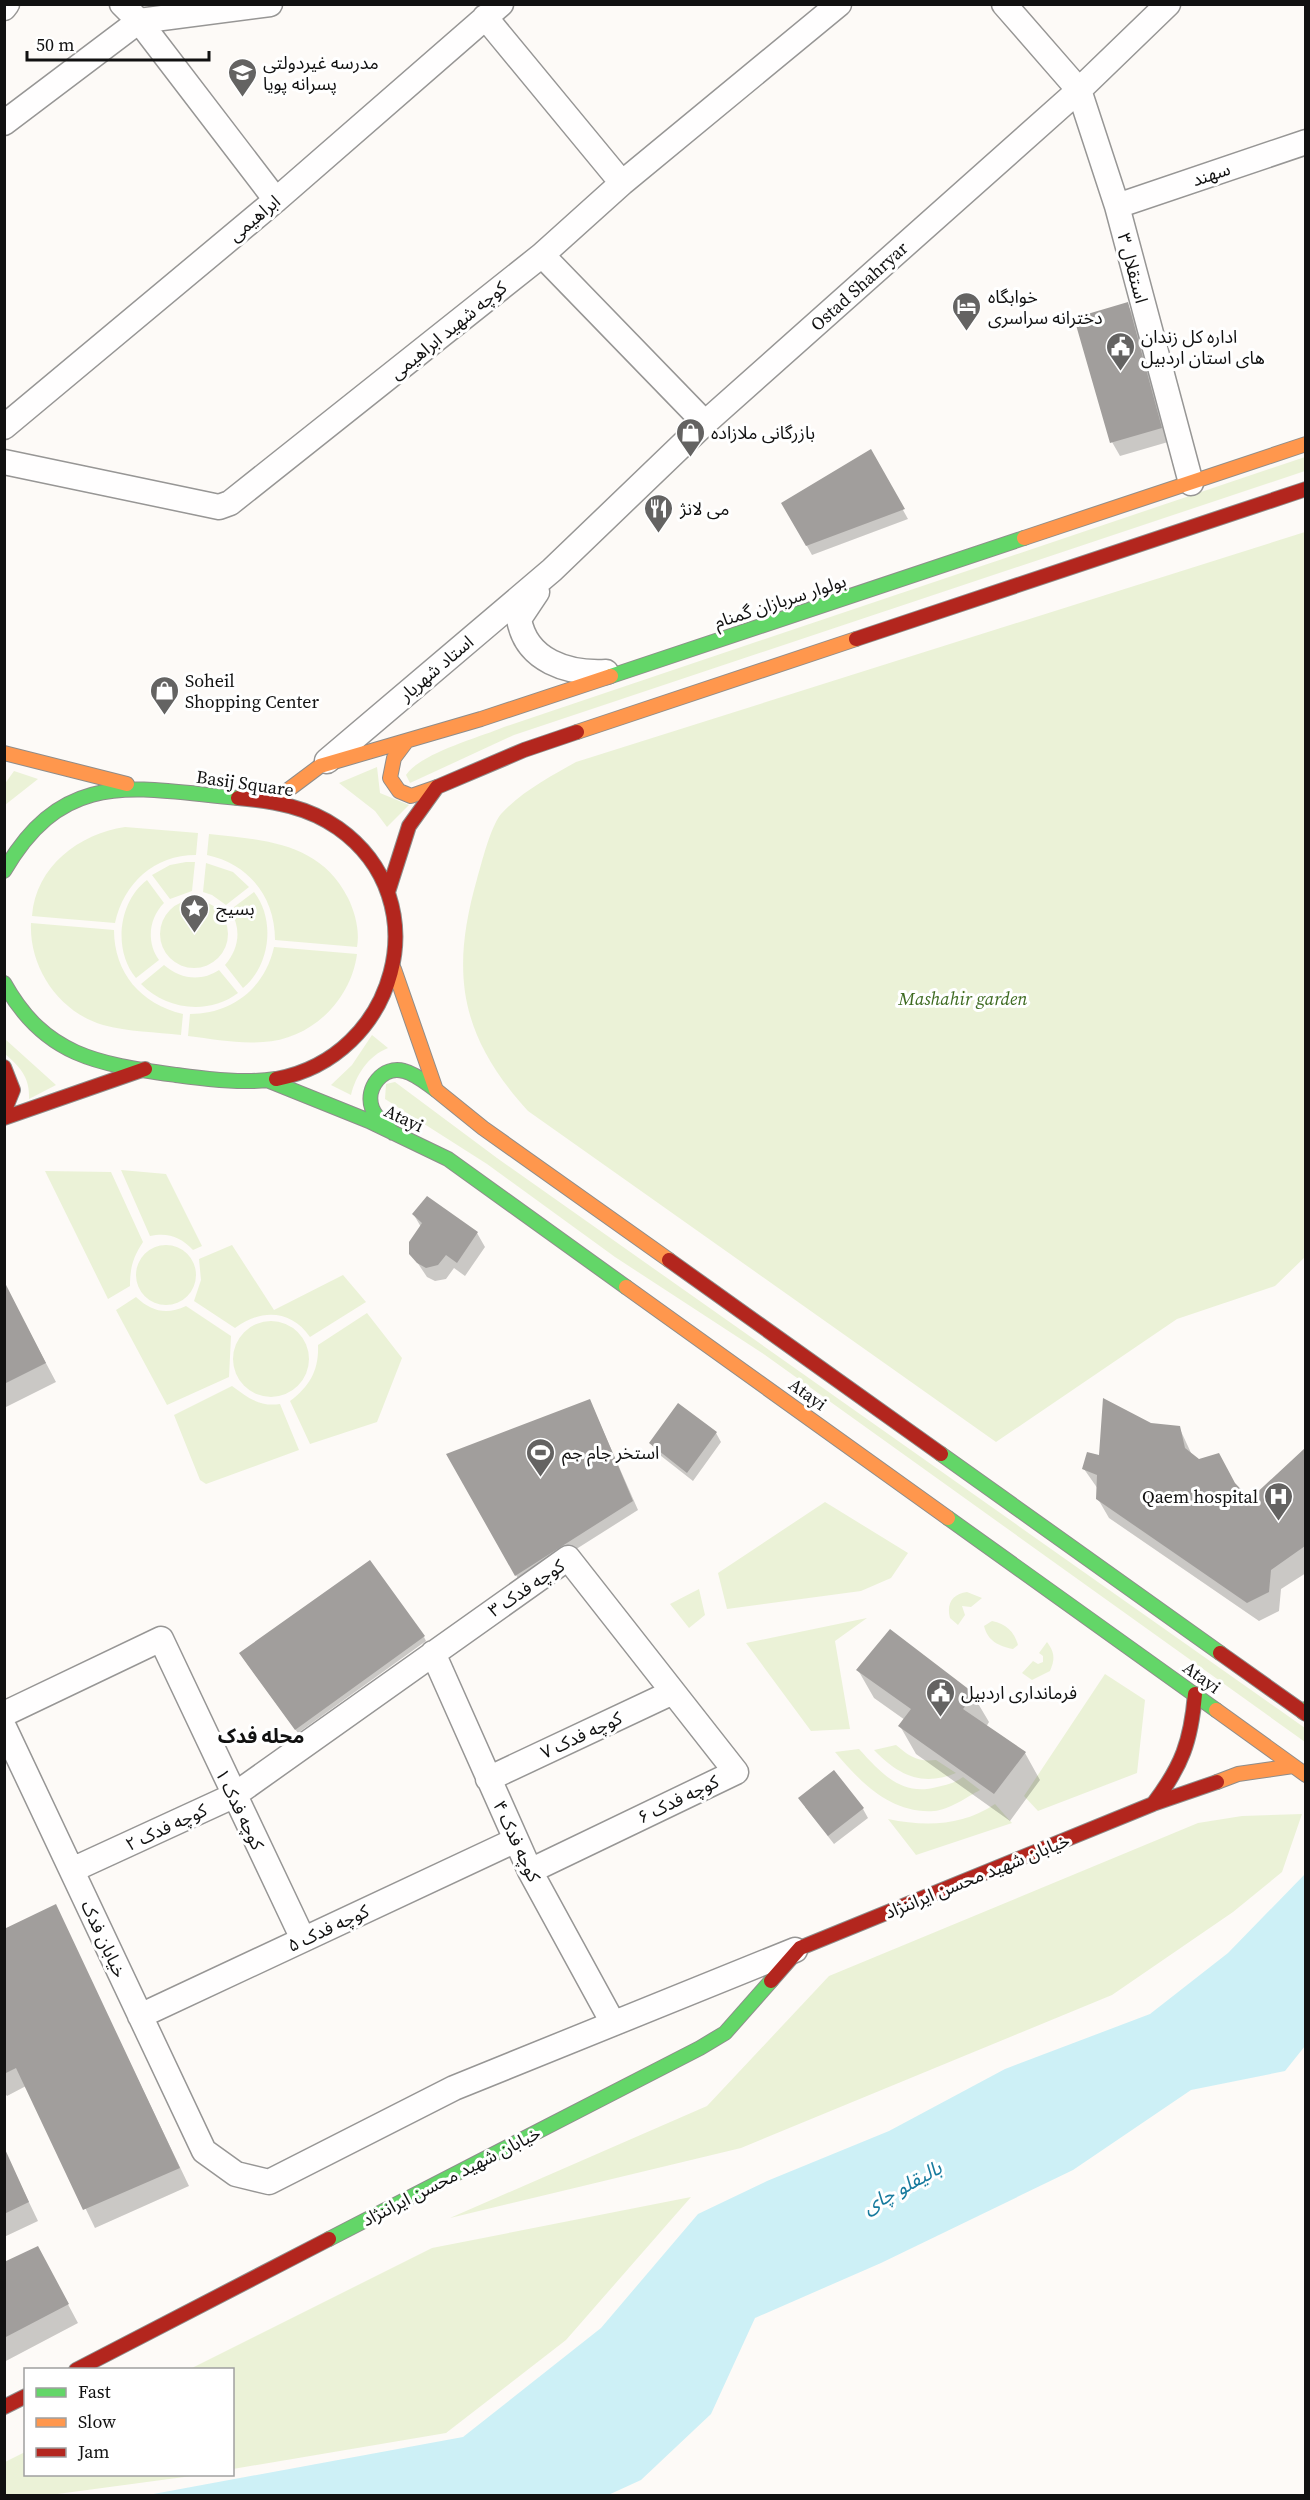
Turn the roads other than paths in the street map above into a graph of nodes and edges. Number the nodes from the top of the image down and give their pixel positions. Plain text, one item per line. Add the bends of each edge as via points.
1 (7, 4) edge
2 (270, 4) edge
3 (839, 4) edge
4 (1004, 4) edge
5 (1168, 4) edge
6 (4, 8) edge
7 (493, 11) edge
8 (130, 13) edge
9 (1079, 90) junction
10 (5, 122) edge
11 (1305, 142) edge
12 (622, 183) junction
13 (276, 200) junction
14 (1117, 206) junction
15 (542, 255) junction
16 (705, 423) junction
17 (4, 427) edge
18 (1305, 444) edge
19 (4, 462) edge
20 (1191, 483) junction
21 (1305, 489) edge
22 (552, 570) junction
23 (622, 672) junction
24 (406, 742) junction
25 (4, 753) edge
26 (320, 766) junction
27 (438, 787) junction
28 (147, 789) junction
29 (272, 802) junction
30 (4, 871) edge
31 (388, 892) junction
32 (393, 969) junction
33 (4, 983) edge
34 (4, 1067) edge
35 (145, 1070) junction
36 (267, 1080) junction
37 (436, 1090) junction
38 (4, 1112) edge
39 (4, 1118) edge
40 (393, 1133) junction
41 (433, 1653) junction
42 (673, 1692) junction
43 (1195, 1694) junction
44 (1305, 1712) edge
45 (4, 1714) edge
46 (4, 1727) edge
47 (1293, 1766) junction
48 (1305, 1775) edge
49 (489, 1779) junction
50 (233, 1796) junction
51 (1153, 1804) junction
52 (516, 1840) junction
53 (72, 1870) junction
54 (530, 1871) junction
55 (303, 1939) junction
56 (800, 1948) junction
57 (140, 2016) junction
58 (613, 2023) junction
59 (204, 2151) joint
60 (80, 2368) edge
61 (24, 2397) edge
62 (4, 2407) edge

1 - 6 street
2 - 8 street
3 - 12 street, کوچه شهید ابراهیمی
4 - 9 street
5 - 9 street, Ostad Shahryar
7 - 12 street
7 - 13 street, ابراهیمی
8 - 10 street
8 - 13 street
9 - 14 street, استقلال ۳
9 - 16 street, Ostad Shahryar
11 - 14 street, سهند
12 - 15 street, کوچه شهید ابراهیمی
13 - 17 street, ابراهیمی
14 - 20 street, استقلال ۳
15 - 16 street
15 - 19 street, کوچه شهید ابراهیمی via 230,503 219,507
16 - 22 street, Ostad Shahryar
18 - 20 main road, بولوار سربازان گمنام
20 - 23 main road, بولوار سربازان گمنام
21 - 27 main road via 524,750
22 - 23 street via 519,619 526,640 543,658 572,670
22 - 26 street, استاد شهریار
23 - 24 main road, بولوار سربازان گمنام
24 - 26 main road, بولوار سربازان گمنام
24 - 27 main road via 393,758 390,778 399,791 411,796
25 - 28 main road
26 - 29 main road, بولوار سربازان گمنام
27 - 31 main road via 409,826
28 - 29 main road, Basij Square
28 - 30 main road, Basij Square via 122,788 72,802 30,832
29 - 31 main road, Basij Square via 321,816 342,831 377,869
31 - 32 main road, Basij Square via 396,943
32 - 36 main road, Basij Square via 382,1001 358,1037 339,1054 317,1067
32 - 37 main road
33 - 35 main road, Basij Square via 28,1021 68,1052 92,1062
34 - 38 main road via 13,1090
35 - 36 main road, Basij Square
35 - 39 main road
36 - 40 main road, Atayi
37 - 40 main road, Atayi via 400,1070 384,1073 374,1082 370,1095 374,1112
37 - 44 main road, Atayi via 493,1135
40 - 43 main road, Atayi via 448,1159
41 - 42 street, کوچه فدک ۳ via 567,1558
41 - 49 street, کوچه فدک ۴
41 - 50 street, کوچه فدک ۲
42 - 49 street, کوچه فدک ۷
42 - 54 street, کوچه فدک ۶ via 736,1772
43 - 47 main road, Atayi
43 - 51 main road, خیابان شهید محسن ایراننژاد via 1192,1733 1179,1771
45 - 50 street, کوچه فدک ۱ via 161,1639
46 - 53 street, خیابان فدک
47 - 48 main road, Atayi
47 - 51 main road, خیابان شهید محسن ایراننژاد via 1238,1774
49 - 52 street, کوچه فدک ۴
50 - 53 street, کوچه فدک ۲
50 - 55 street, کوچه فدک ۱
51 - 56 main road, خیابان شهید محسن ایراننژاد
52 - 54 street, کوچه فدک ۴
52 - 55 street, کوچه فدک ۵
53 - 57 street, خیابان فدک
54 - 58 street, کوچه فدک ۴
55 - 57 street, کوچه فدک ۵
56 - 58 street, خیابان شهید محسن ایراننژاد
56 - 60 main road, خیابان شهید محسن ایراننژاد via 725,2033 700,2048
57 - 59 street, خیابان فدک
58 - 59 street, خیابان شهید محسن ایراننژاد via 454,2088 268,2182 236,2174
61 - 62 main road

